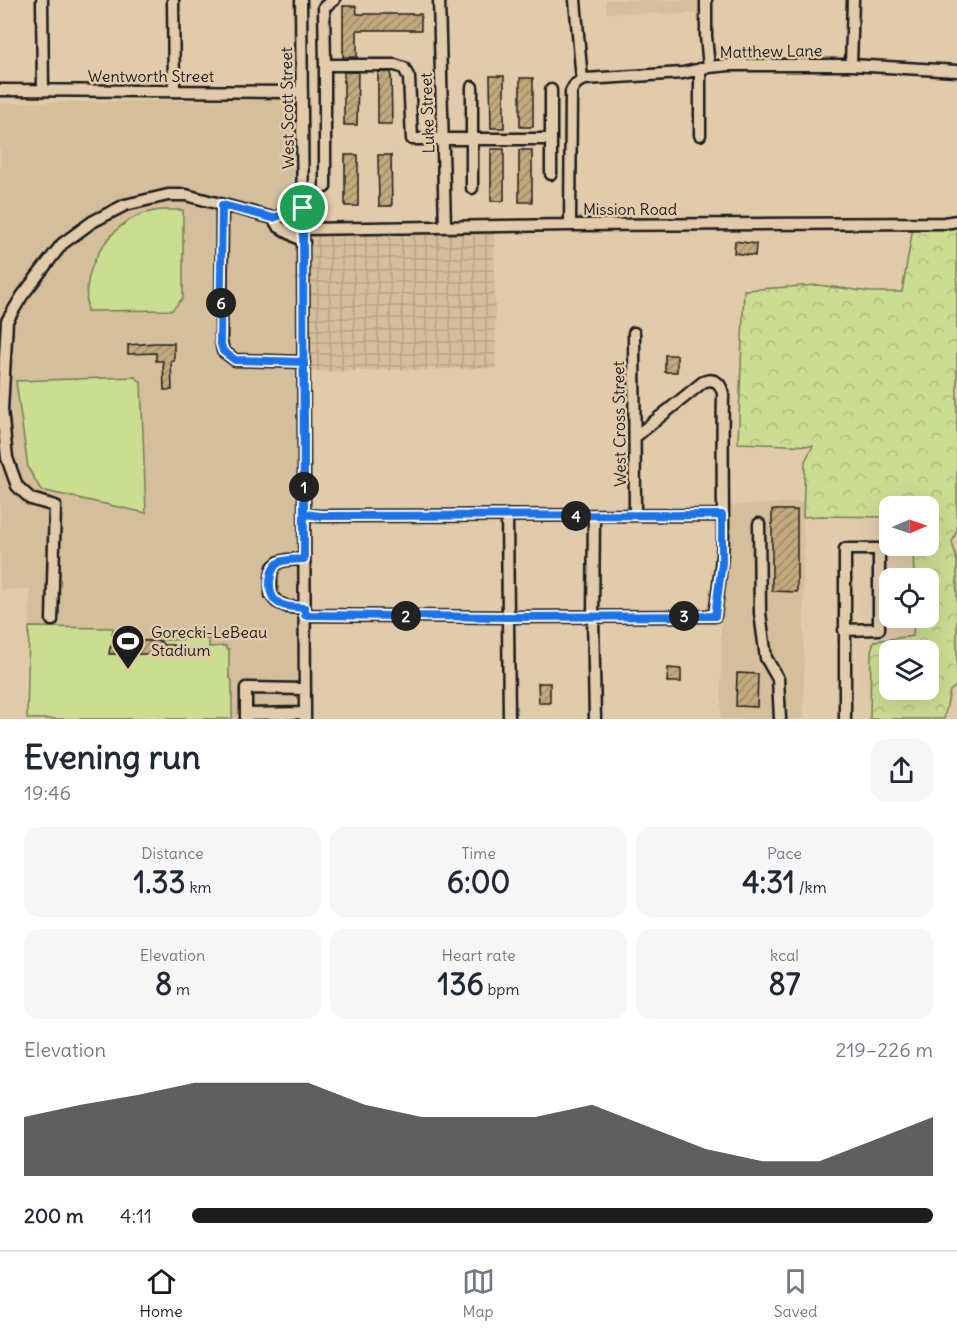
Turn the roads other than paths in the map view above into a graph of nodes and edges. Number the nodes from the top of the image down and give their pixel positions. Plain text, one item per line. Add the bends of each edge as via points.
1 (42, 0) edge
2 (173, 0) edge
3 (301, 0) edge
4 (334, 0) edge
5 (439, 0) edge
6 (575, 0) edge
7 (706, 0) edge
8 (853, 0) edge
9 (325, 65) junction
10 (851, 65) junction
11 (705, 68) junction
12 (957, 71) edge
13 (584, 79) junction
14 (472, 87) dead end
15 (0, 90) edge
16 (43, 90) junction
17 (551, 90) dead end
18 (174, 91) junction
19 (302, 92) junction
20 (700, 135) dead end
21 (443, 138) junction
22 (472, 138) junction
23 (551, 139) junction
24 (551, 174) dead end
25 (325, 187) dead end
26 (472, 188) dead end
27 (222, 205) junction
28 (303, 208) junction
29 (273, 218) junction
30 (957, 221) edge
31 (570, 225) junction
32 (445, 226) junction
33 (303, 229) junction
34 (303, 242) junction
35 (634, 333) dead end
36 (304, 362) junction
37 (634, 437) junction
38 (304, 514) junction
39 (507, 515) junction
40 (635, 515) junction
41 (722, 515) junction
42 (594, 516) junction
43 (759, 524) dead end
44 (304, 559) junction
45 (305, 611) junction
46 (592, 616) junction
47 (508, 617) junction
48 (52, 620) dead end
49 (844, 630) junction
50 (305, 688) junction
51 (246, 716) edge
52 (305, 716) edge
53 (509, 719) edge
54 (595, 719) edge
55 (780, 719) edge
56 (844, 719) edge

1 - 16 street
2 - 18 street
3 - 19 street, West Scott Street
4 - 9 street via 324,7
5 - 21 street, Luke Street
6 - 13 street
7 - 11 street
8 - 10 street
9 - 21 street via 404,68 409,78 412,139
9 - 25 street
10 - 11 street, Matthew Lane
10 - 12 street, Matthew Lane
11 - 13 street, Matthew Lane
11 - 20 street
13 - 31 street via 571,92
14 - 22 street
15 - 16 street, Wentworth Street
16 - 18 street, Wentworth Street
17 - 23 street
18 - 19 street, Wentworth Street
19 - 28 street, West Scott Street
21 - 22 street
21 - 32 street, Luke Street
22 - 23 street
22 - 26 street
23 - 24 street
27 - 29 street
27 - 36 street via 223,351 235,360
27 - 48 street via 186,195 124,205 62,244 7,321 2,409 7,458 17,486 31,499 55,506
28 - 29 street
28 - 33 street, West Scott Street
29 - 34 street via 278,226
30 - 31 street, Mission Road
31 - 32 street, Mission Road
32 - 33 street, Mission Road
33 - 34 street, West Scott Street
34 - 36 street, West Scott Street
35 - 37 street, West Cross Street
36 - 38 street, West Scott Street
37 - 40 street, West Cross Street
37 - 41 street via 703,382 712,380 719,384 723,394
38 - 39 street
38 - 44 street, West Scott Street
39 - 42 street
39 - 47 street
40 - 41 street
40 - 42 street
41 - 46 street via 722,563 715,616
42 - 46 street
43 - 55 street via 760,613 766,658 778,679
44 - 45 street, West Scott Street
44 - 45 street via 279,562 271,577 272,595 277,602
45 - 47 street
45 - 50 street, West Scott Street
46 - 47 street
46 - 54 street
47 - 53 street
49 - 49 street via 844,549 879,549 879,629
49 - 56 street
50 - 51 street via 246,688
50 - 52 street, West Scott Street
51 - 52 street

